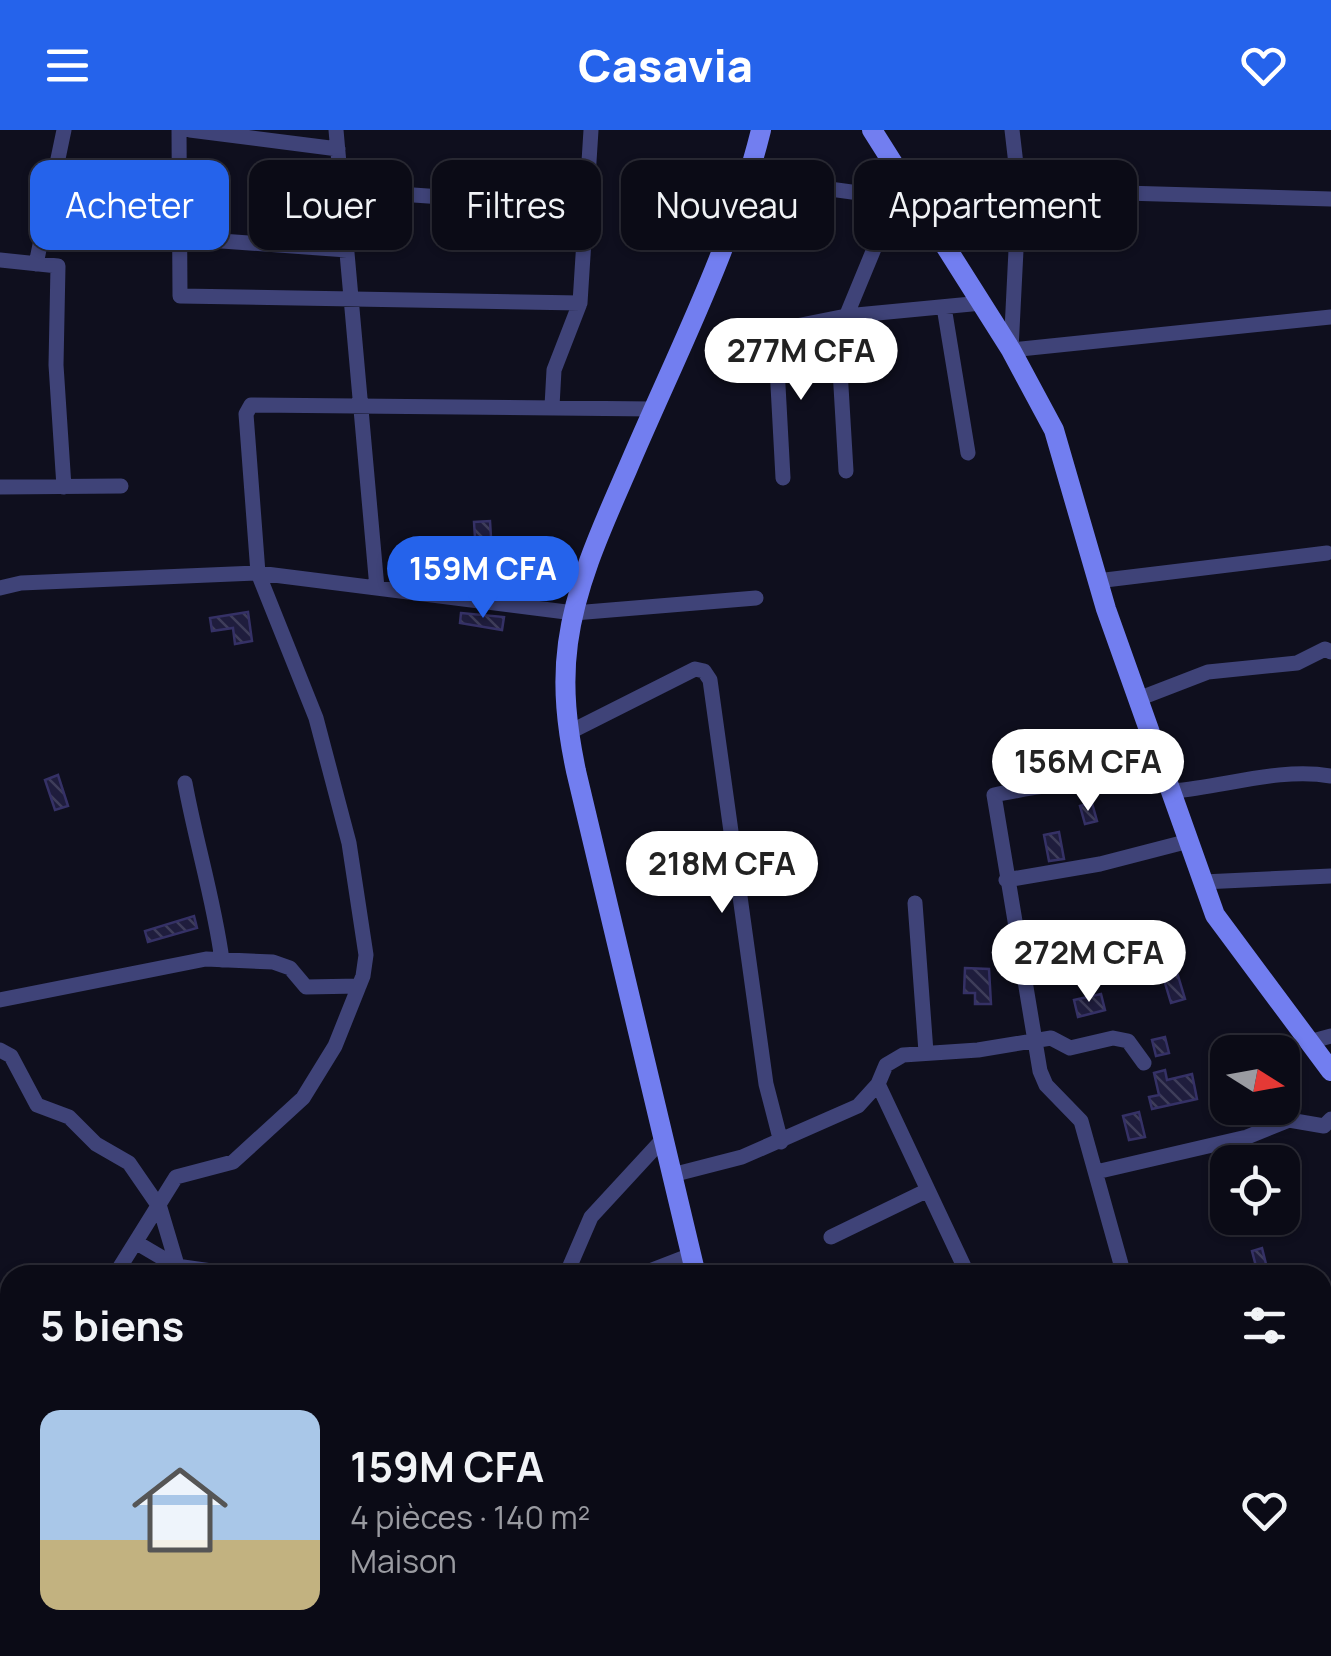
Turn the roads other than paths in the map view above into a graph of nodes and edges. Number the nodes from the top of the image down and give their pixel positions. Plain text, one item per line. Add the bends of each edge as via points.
1 (64, 130) edge
2 (179, 130) edge
3 (190, 130) edge
4 (336, 130) edge
5 (591, 130) edge
6 (761, 130) edge
7 (872, 130) edge
8 (1012, 130) edge
9 (338, 149) junction
10 (179, 160) edge
11 (339, 160) edge
12 (588, 160) edge
13 (754, 160) edge
14 (891, 160) edge
15 (1016, 160) edge
16 (1137, 193) edge
17 (1331, 198) edge
18 (180, 250) edge
19 (347, 250) edge
20 (582, 250) edge
21 (719, 250) edge
22 (873, 250) edge
23 (948, 250) edge
24 (1016, 250) edge
25 (0, 260) edge
26 (36, 264) junction
27 (351, 298) junction
28 (580, 303) junction
29 (982, 303) junction
30 (944, 306) junction
31 (846, 316) junction
32 (1331, 317) edge
33 (775, 330) junction
34 (720, 341) dead end
35 (1012, 350) junction
36 (552, 406) junction
37 (361, 407) junction
38 (652, 409) junction
39 (968, 452) dead end
40 (846, 471) dead end
41 (783, 478) dead end
42 (64, 486) junction
43 (121, 486) dead end
44 (0, 487) edge
45 (1327, 553) dead end
46 (258, 573) junction
47 (1097, 580) junction
48 (0, 588) edge
49 (377, 588) junction
50 (756, 598) dead end
51 (574, 613) junction
52 (1331, 652) edge
53 (1138, 699) junction
54 (568, 733) junction
55 (1162, 763) junction
56 (1331, 776) edge
57 (186, 783) dead end
58 (1172, 791) junction
59 (1189, 840) junction
60 (1331, 876) edge
61 (1006, 880) junction
62 (1204, 882) junction
63 (916, 903) dead end
64 (222, 960) junction
65 (360, 986) junction
66 (0, 1000) edge
67 (1331, 1036) edge
68 (1036, 1041) junction
69 (1309, 1042) junction
70 (0, 1050) edge
71 (926, 1052) junction
72 (1144, 1062) dead end
73 (1331, 1071) edge
74 (878, 1084) junction
75 (1331, 1119) edge
76 (662, 1139) junction
77 (781, 1142) junction
78 (1096, 1172) junction
79 (672, 1176) junction
80 (928, 1190) junction
81 (160, 1208) junction
82 (831, 1237) dead end
83 (137, 1242) junction
84 (122, 1265) edge
85 (171, 1265) edge
86 (177, 1265) edge
87 (568, 1265) edge
88 (689, 1265) edge
89 (963, 1265) edge
90 (1121, 1265) edge

1 - 26 street
2 - 10 street
3 - 9 street
4 - 9 street
5 - 12 street
6 - 13 main road
7 - 14 main road
8 - 15 street
9 - 11 street
16 - 17 street
18 - 27 street via 180,296
19 - 27 street
20 - 28 street
21 - 38 main road
22 - 31 street
23 - 29 main road
24 - 35 street
25 - 26 street
26 - 42 street via 58,266
27 - 28 street
27 - 37 street
28 - 36 street via 554,370
29 - 30 street
29 - 35 main road
30 - 31 street
30 - 39 street
31 - 33 street
31 - 40 street via 838,336
32 - 35 street
33 - 34 street
33 - 41 street
35 - 47 main road via 1054,430
36 - 37 street
36 - 38 street
37 - 46 street via 251,405 246,414
37 - 49 street
38 - 51 main road
42 - 43 street
42 - 44 street
45 - 47 street
46 - 48 street
46 - 49 street
46 - 65 street via 316,718 340,807 365,935
47 - 53 main road
49 - 51 street
50 - 51 street
51 - 54 main road via 565,669
52 - 53 street via 1325,648 1297,663 1208,672
53 - 55 main road
54 - 76 main road
54 - 77 street via 695,669 710,680 766,1084
55 - 58 main road
55 - 61 street via 994,794
56 - 58 street via 1267,776
57 - 64 street
58 - 59 main road
59 - 61 street
59 - 62 main road
60 - 62 street
61 - 68 street
62 - 69 main road via 1215,915
63 - 71 street
64 - 65 street via 273,962 290,968 306,988
64 - 66 street
65 - 81 street via 303,1098 233,1162 176,1177
67 - 69 street
68 - 71 street
68 - 72 street via 1052,1038 1070,1048 1114,1038 1128,1042
68 - 78 street via 1046,1085 1081,1120
69 - 73 main road
70 - 81 street via 11,1056 38,1105 69,1118 129,1163
71 - 74 street via 886,1065
74 - 77 street via 858,1106
74 - 80 street
75 - 78 street via 1324,1126 1288,1120 1247,1137
76 - 79 main road
76 - 87 street via 592,1217
77 - 79 street
78 - 90 street
79 - 88 main road
80 - 82 street
80 - 89 street
81 - 83 street
81 - 86 street
83 - 84 street
83 - 85 street

